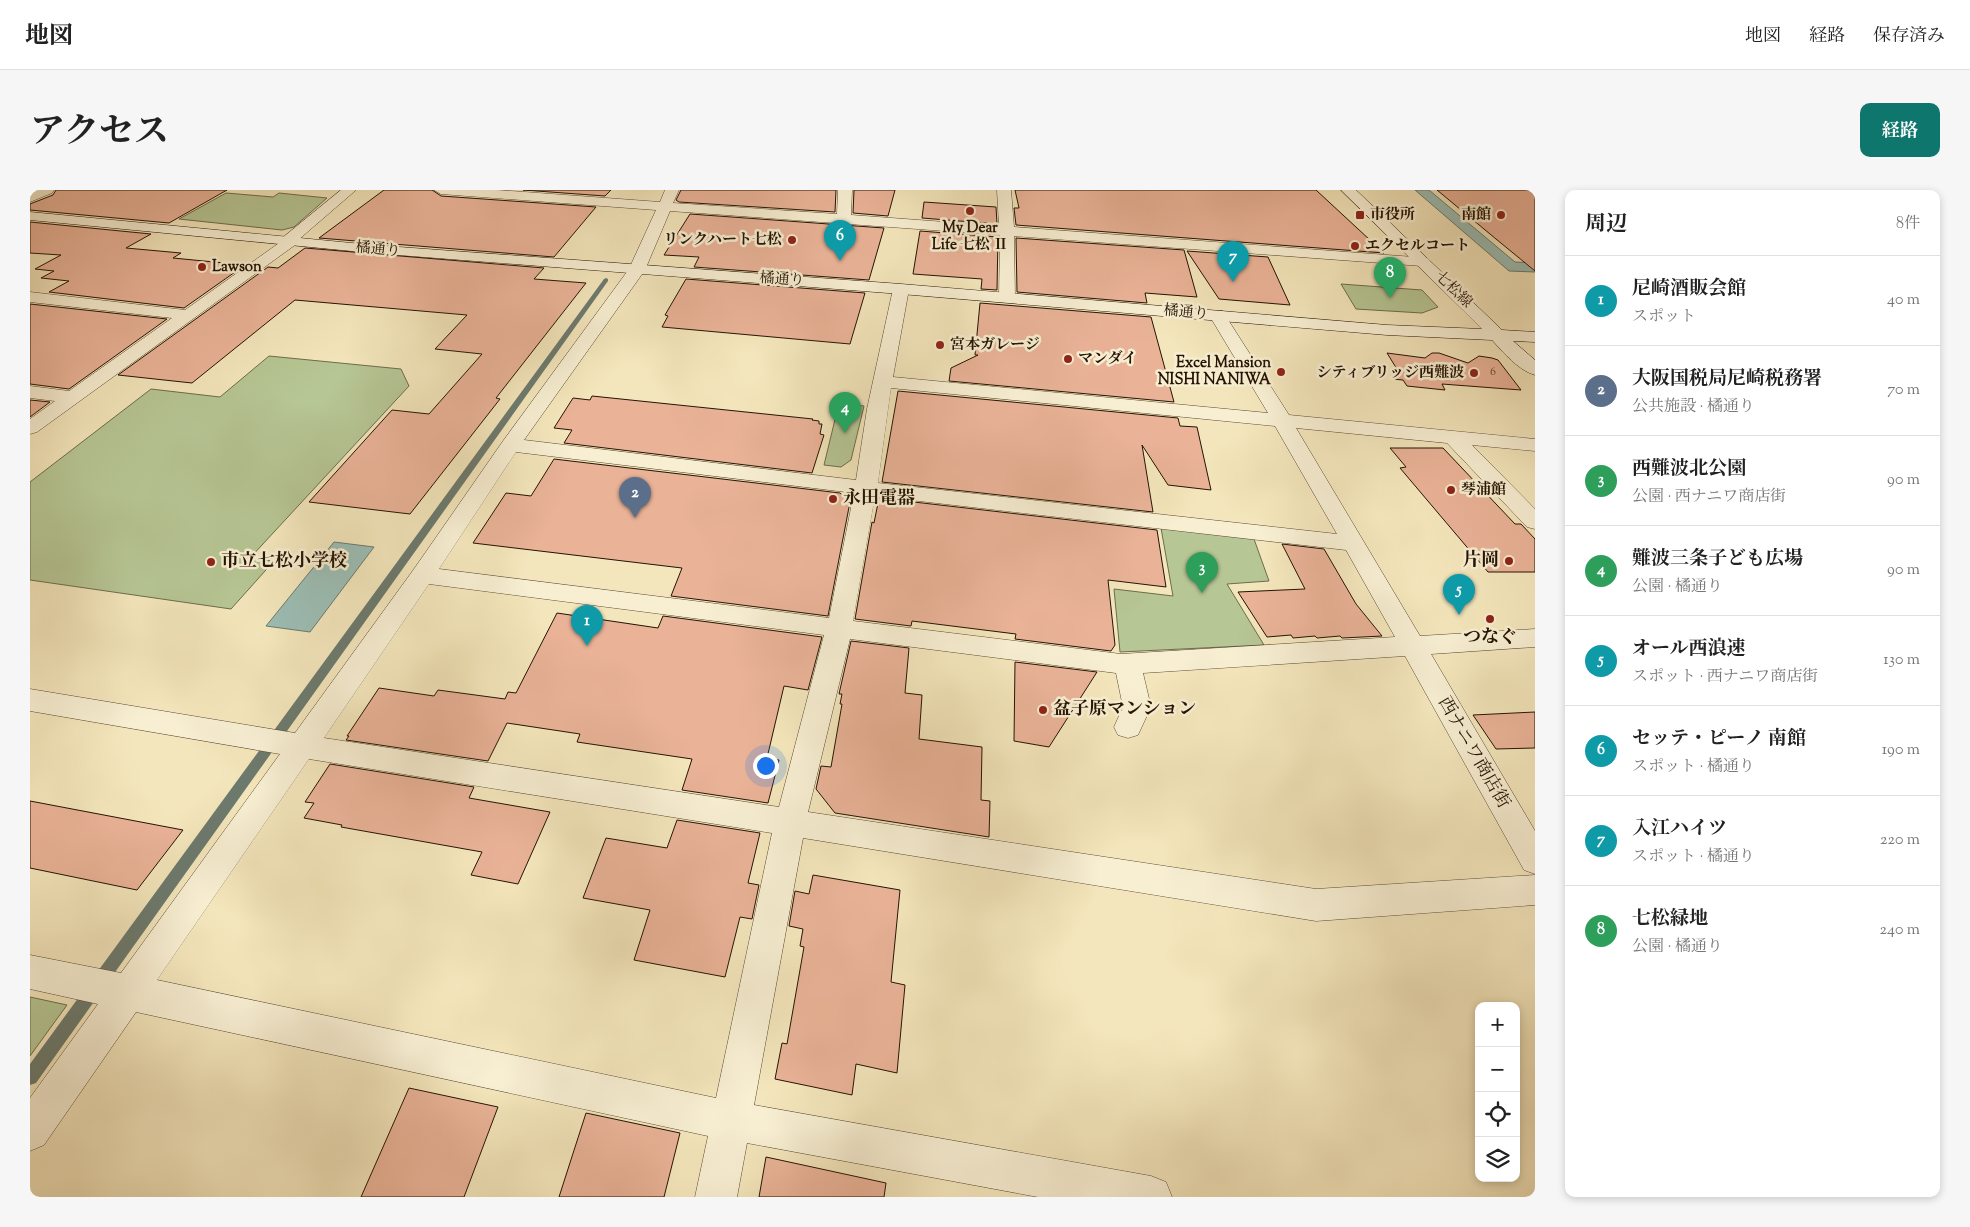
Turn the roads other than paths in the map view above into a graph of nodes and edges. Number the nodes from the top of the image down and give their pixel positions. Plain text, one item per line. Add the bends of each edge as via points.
1 (47, 190) edge
2 (349, 190) edge
3 (441, 190) edge
4 (672, 190) edge
5 (845, 190) edge
6 (1004, 190) edge
7 (1348, 190) edge
8 (30, 198) edge
9 (664, 207) junction
10 (30, 216) edge
11 (844, 220) junction
12 (1007, 231) junction
13 (288, 242) junction
14 (1422, 261) junction
15 (637, 270) junction
16 (901, 289) junction
17 (30, 297) edge
18 (1007, 298) junction
19 (188, 316) junction
20 (1217, 316) junction
21 (1498, 336) junction
22 (1535, 337) edge
23 (1535, 369) edge
24 (883, 382) junction
25 (30, 392) edge
26 (72, 397) junction
27 (1282, 420) junction
28 (30, 428) edge
29 (1453, 437) junction
30 (510, 445) junction
31 (1535, 445) edge
32 (866, 488) junction
33 (1535, 522) edge
34 (1352, 542) junction
35 (423, 575) junction
36 (839, 629) junction
37 (1535, 638) edge
38 (1411, 645) junction
39 (1127, 663) junction
40 (30, 700) edge
41 (1128, 727) dead end
42 (302, 746) junction
43 (790, 823) junction
44 (1535, 860) edge
45 (1535, 890) edge
46 (30, 972) edge
47 (126, 993) junction
48 (732, 1121) junction
49 (30, 1131) edge
50 (716, 1197) edge
51 (1151, 1197) edge

1 - 8 street
2 - 13 street
3 - 9 street
4 - 9 street
5 - 11 street
6 - 12 street
7 - 14 street, 七松線
9 - 11 street
9 - 15 street
10 - 13 street, 橘通り
11 - 12 street
12 - 14 street
12 - 18 street
13 - 15 street, 橘通り
13 - 19 street
14 - 21 street, 七松線
15 - 16 street, 橘通り
15 - 30 street
16 - 18 street, 橘通り
16 - 24 street
17 - 19 street
18 - 20 street, 橘通り
19 - 26 street
20 - 21 street, 橘通り
20 - 27 street, 西ナニワ商店街
21 - 22 street, 橘通り
21 - 23 street, 七松線
24 - 27 street
24 - 32 street
25 - 26 street
26 - 28 street
27 - 29 street
27 - 34 street, 西ナニワ商店街
29 - 31 street
29 - 33 street
30 - 32 street
30 - 35 street
32 - 34 street
32 - 36 street
34 - 38 street, 西ナニワ商店街
35 - 36 street
35 - 42 street
36 - 39 street
36 - 43 street
37 - 38 street
38 - 39 street
38 - 44 street, 西ナニワ商店街
39 - 41 street via 1137,707
40 - 42 street
42 - 43 street
42 - 47 street
43 - 45 street via 1316,905
43 - 48 street
46 - 47 street
47 - 48 street
47 - 49 street
48 - 50 street
48 - 51 street

